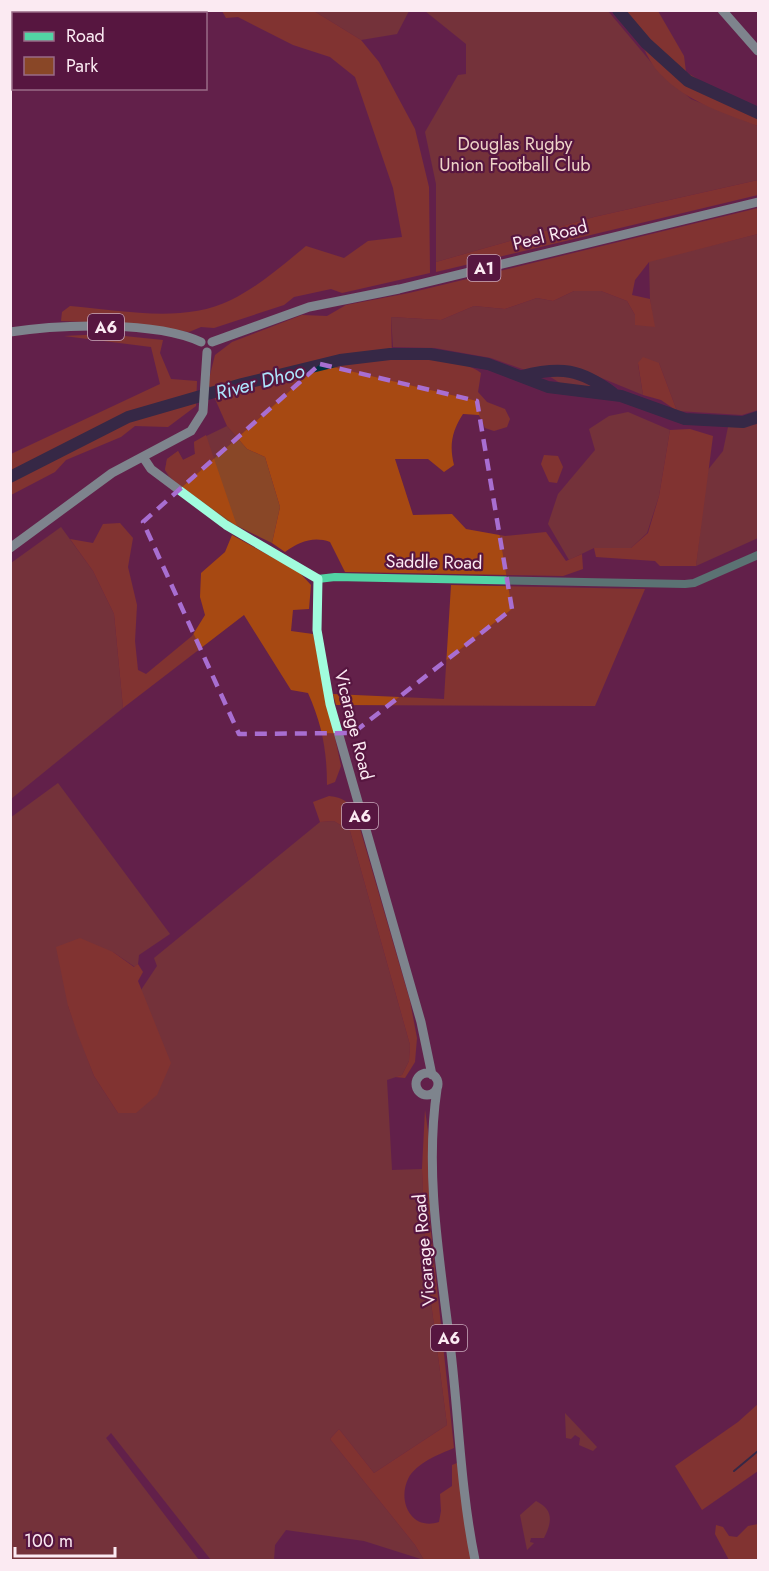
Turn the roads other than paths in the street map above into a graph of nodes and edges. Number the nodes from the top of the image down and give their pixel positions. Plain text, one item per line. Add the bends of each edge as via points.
1 (722, 10) edge
2 (759, 51) edge
3 (759, 202) edge
4 (10, 332) edge
5 (201, 342) junction
6 (212, 342) junction
7 (207, 353) junction
8 (143, 457) junction
9 (10, 548) edge
10 (759, 555) edge
11 (318, 579) junction
12 (425, 1048) junction
13 (432, 1075) junction
14 (418, 1079) junction
15 (437, 1089) junction
16 (421, 1094) junction
17 (433, 1115) junction
18 (475, 1560) edge

1 - 2 highway
3 - 6 highway, Peel Road / A1 via 309,307
4 - 5 highway, A6 via 83,325 144,330
5 - 6 highway
5 - 7 highway via 201,349
6 - 7 highway
7 - 8 highway via 202,412 191,431
8 - 9 highway via 99,481
8 - 11 highway via 151,470 226,525
10 - 11 main road, Saddle Road via 685,584 335,576
11 - 12 highway, Vicarage Road / A6 via 317,630 330,704 421,1022
12 - 13 highway, Vicarage Road / A6
12 - 14 highway, Vicarage Road / A6
13 - 14 highway via 426,1073
13 - 15 highway, Vicarage Road / A6 via 438,1081
14 - 16 highway, Vicarage Road / A6 via 416,1085
15 - 16 highway via 428,1095
15 - 17 highway, Vicarage Road / A6
16 - 17 highway, Vicarage Road / A6
17 - 18 highway, Vicarage Road / A6 via 440,1269 464,1499

